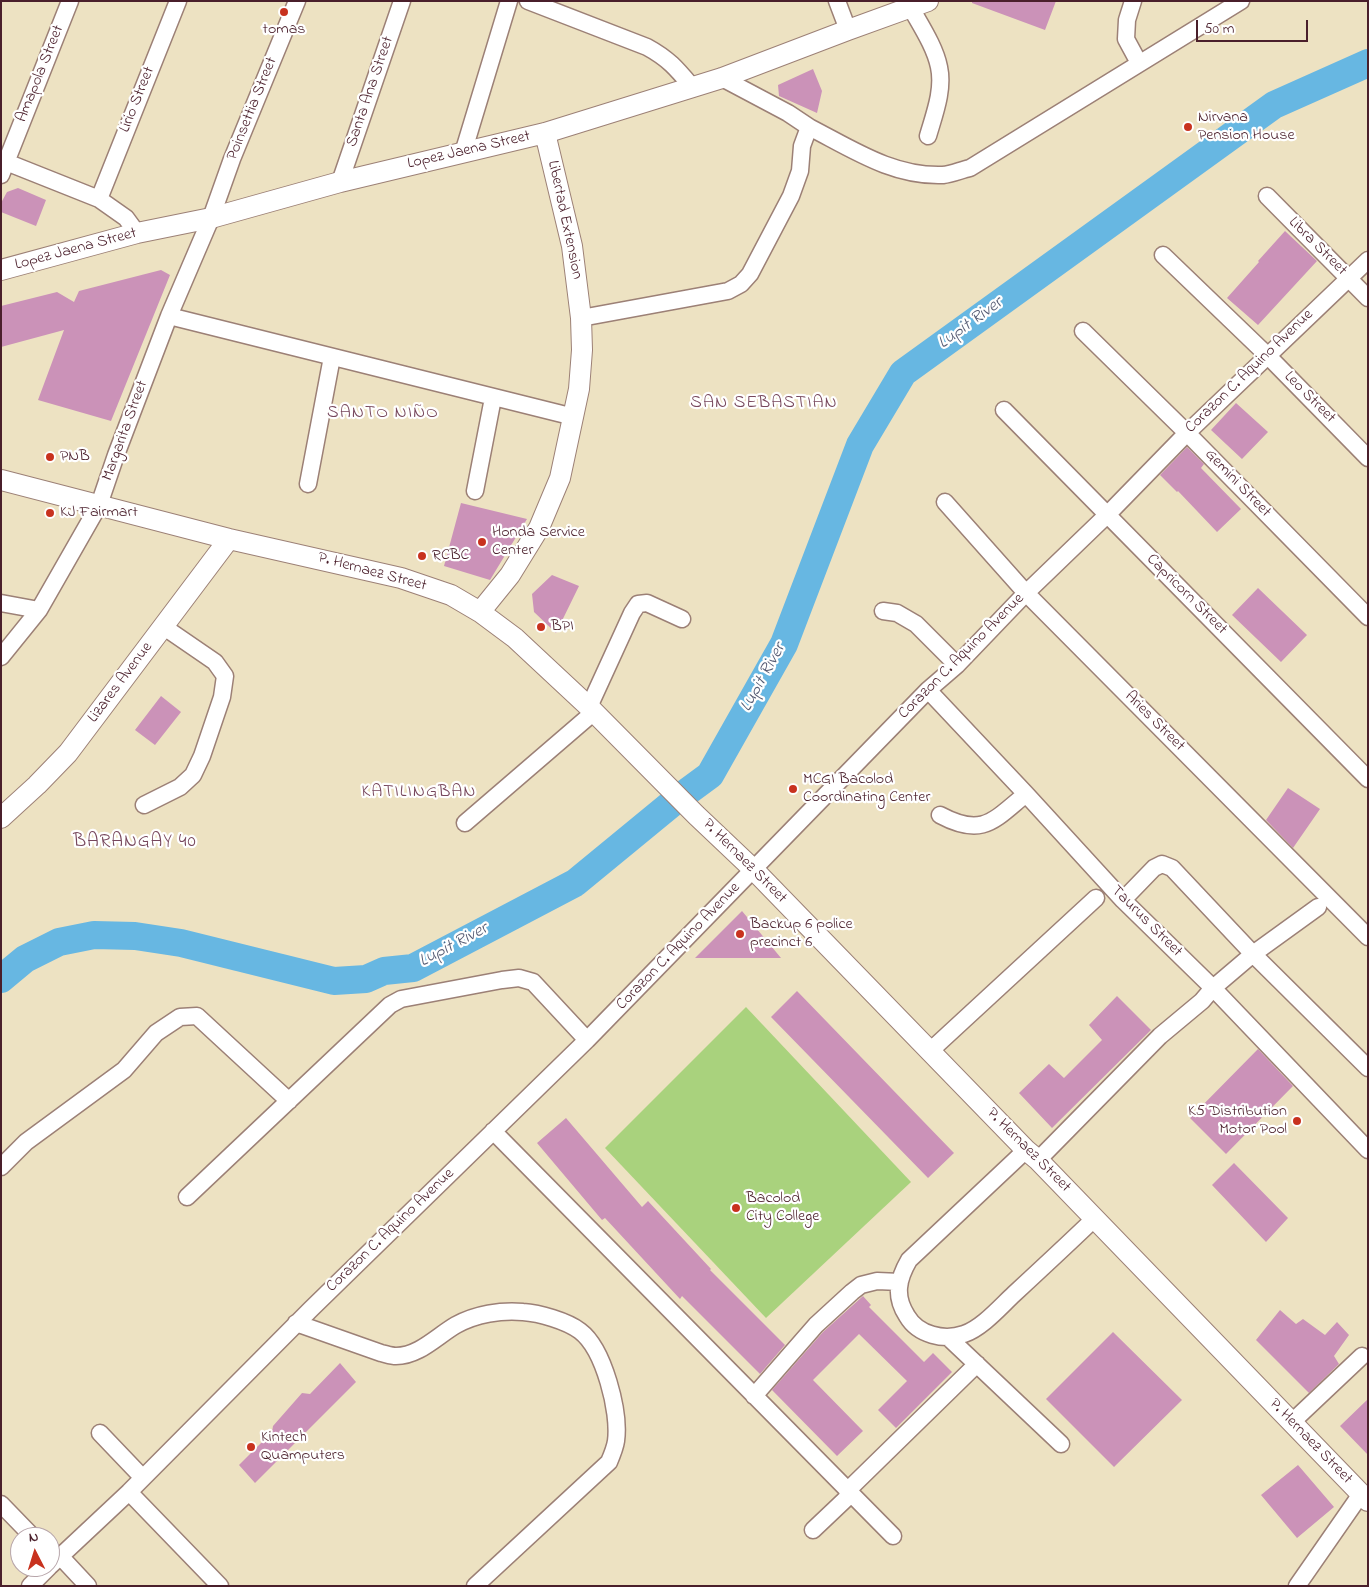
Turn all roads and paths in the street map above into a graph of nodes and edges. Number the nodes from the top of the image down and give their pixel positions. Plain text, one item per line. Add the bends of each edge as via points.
1 (70, 1) edge
2 (178, 1) edge
3 (297, 1) edge
4 (402, 1) edge
5 (509, 1) edge
6 (528, 1) edge
7 (837, 1) edge
8 (1133, 1) edge
9 (1241, 1) edge
10 (919, 4) edge
11 (848, 30) junction
12 (1139, 63) junction
13 (722, 78) junction
14 (693, 88) junction
15 (809, 127) junction
16 (545, 134) junction
17 (928, 136) dead end
18 (463, 153) junction
19 (3, 165) edge
20 (340, 182) junction
21 (1267, 196) dead end
22 (99, 199) junction
23 (211, 218) junction
24 (137, 233) junction
25 (1163, 255) dead end
26 (1368, 260) edge
27 (1, 270) edge
28 (1349, 278) junction
29 (1368, 298) edge
30 (169, 316) junction
31 (581, 318) junction
32 (1082, 331) dead end
33 (1268, 356) junction
34 (332, 357) junction
35 (493, 398) junction
36 (1004, 410) dead end
37 (574, 418) junction
38 (1187, 433) junction
39 (1368, 458) edge
40 (1, 480) edge
41 (308, 484) dead end
42 (475, 491) dead end
43 (945, 502) dead end
44 (99, 505) junction
45 (1107, 515) junction
46 (229, 539) junction
47 (1026, 593) junction
48 (1, 603) edge
49 (39, 610) junction
50 (883, 611) dead end
51 (480, 612) junction
52 (1368, 617) edge
53 (682, 618) dead end
54 (164, 627) junction
55 (1, 657) edge
56 (957, 665) junction
57 (928, 690) junction
58 (592, 710) junction
59 (1368, 780) edge
60 (1026, 794) junction
61 (144, 805) dead end
62 (940, 815) dead end
63 (1, 818) edge
64 (465, 823) dead end
65 (754, 870) junction
66 (1096, 898) dead end
67 (1123, 900) junction
68 (1318, 907) dead end
69 (1368, 937) edge
70 (1253, 954) junction
71 (1213, 988) junction
72 (587, 1040) junction
73 (929, 1052) junction
74 (1368, 1068) edge
75 (289, 1101) junction
76 (493, 1131) junction
77 (1368, 1150) edge
78 (1032, 1155) junction
79 (1, 1167) edge
80 (187, 1197) dead end
81 (1094, 1219) junction
82 (900, 1282) junction
83 (296, 1323) junction
84 (949, 1338) junction
85 (1362, 1356) dead end
86 (977, 1364) junction
87 (754, 1396) junction
88 (1292, 1423) junction
89 (100, 1433) dead end
90 (1061, 1444) dead end
91 (143, 1478) junction
92 (129, 1492) junction
93 (849, 1492) junction
94 (1364, 1497) edge
95 (1, 1504) edge
96 (23, 1527) edge
97 (813, 1530) dead end
98 (893, 1536) dead end
99 (60, 1555) edge
100 (60, 1566) edge
101 (88, 1586) edge
102 (220, 1586) edge
103 (475, 1586) edge
104 (1297, 1586) edge

1 - 19 street, Amapola Street
2 - 22 street, Lirio Street
3 - 23 street, Poinsettia Street
4 - 20 street, Santa Ana Street
5 - 18 street
6 - 14 street via 647,47 676,66
7 - 11 street
8 - 12 street via 1126,39
9 - 12 street
10 - 11 main road, Lopez Jaena Street
10 - 17 street via 940,68 938,98
11 - 13 main road, Lopez Jaena Street
12 - 15 street via 970,168 945,175 910,173 883,165
13 - 14 main road, Lopez Jaena Street
13 - 15 street
14 - 16 main road, Lopez Jaena Street
15 - 31 street via 791,196 750,274 741,284 728,291
16 - 18 main road, Lopez Jaena Street
16 - 31 main road, Libertad Extension via 572,246
18 - 20 main road, Lopez Jaena Street
19 - 22 street
20 - 23 main road, Lopez Jaena Street
21 - 28 street, Libra Street
22 - 24 street via 126,218
23 - 24 main road, Lopez Jaena Street
23 - 30 street, Margarita Street
24 - 27 main road, Lopez Jaena Street
25 - 33 street, Leo Street
26 - 28 street, Corazon C. Aquino Avenue
28 - 29 street, Libra Street
28 - 33 street, Corazon C. Aquino Avenue
30 - 34 street
30 - 44 street, Margarita Street
31 - 37 main road, Libertad Extension via 580,389
32 - 38 street, Gemini Street
33 - 38 street, Corazon C. Aquino Avenue
33 - 39 street, Leo Street
34 - 35 street
34 - 41 street
35 - 37 street
35 - 42 street
36 - 45 street, Capricorn Street
37 - 51 main road, Libertad Extension via 560,478 539,528 510,575
38 - 45 street, Corazon C. Aquino Avenue
38 - 52 street, Gemini Street
40 - 44 main road, P. Hernaez Street
43 - 47 street, Aries Street
44 - 46 main road, P. Hernaez Street
44 - 49 street, Margarita Street
45 - 47 street, Corazon C. Aquino Avenue
45 - 59 street, Capricorn Street
46 - 51 main road, P. Hernaez Street via 401,578 451,595
46 - 54 main road, Lizares Avenue
47 - 56 street, Corazon C. Aquino Avenue
47 - 69 street, Aries Street
48 - 49 street
49 - 55 street, Margarita Street
50 - 56 street via 897,613 916,624
51 - 58 main road, P. Hernaez Street via 515,638
53 - 58 street via 647,603 638,604
54 - 61 street via 215,662 224,676 222,697 193,775 180,787
54 - 63 main road, Lizares Avenue via 68,752
56 - 57 street, Corazon C. Aquino Avenue
57 - 60 street, Taurus Street
57 - 65 street, Corazon C. Aquino Avenue
58 - 64 street
58 - 65 main road, P. Hernaez Street
60 - 62 street via 991,823 969,825
60 - 67 street, Taurus Street
65 - 72 street, Corazon C. Aquino Avenue
65 - 73 main road, P. Hernaez Street
66 - 73 street
67 - 70 street via 1154,868 1162,864 1172,868
67 - 71 street, Taurus Street
68 - 70 street
70 - 71 street
70 - 74 street
71 - 77 street, Taurus Street
71 - 78 street
72 - 75 street via 533,982 519,978 401,999 390,1005
72 - 76 street, Corazon C. Aquino Avenue
73 - 78 main road, P. Hernaez Street
75 - 79 street via 197,1016 180,1016 156,1033 124,1070 26,1142
75 - 80 street
76 - 83 street, Corazon C. Aquino Avenue
76 - 87 street
78 - 81 main road, P. Hernaez Street
78 - 82 street via 909,1260
81 - 84 street via 986,1320 965,1334
81 - 88 main road, P. Hernaez Street
82 - 84 street via 900,1304 908,1319 919,1330
82 - 87 street via 877,1281 852,1292 816,1325
83 - 91 street, Corazon C. Aquino Avenue
83 - 103 street via 394,1356 420,1349 469,1320 505,1312 552,1318 580,1331 591,1342 609,1382 614,1410 614,1452 609,1462
84 - 86 street
85 - 88 street
86 - 90 street
86 - 93 street
87 - 93 street
88 - 94 main road, P. Hernaez Street
89 - 91 street
91 - 92 street, Corazon C. Aquino Avenue
92 - 99 street, Corazon C. Aquino Avenue
92 - 102 street
93 - 97 street
93 - 98 street
94 - 104 street
95 - 96 street
100 - 101 street

